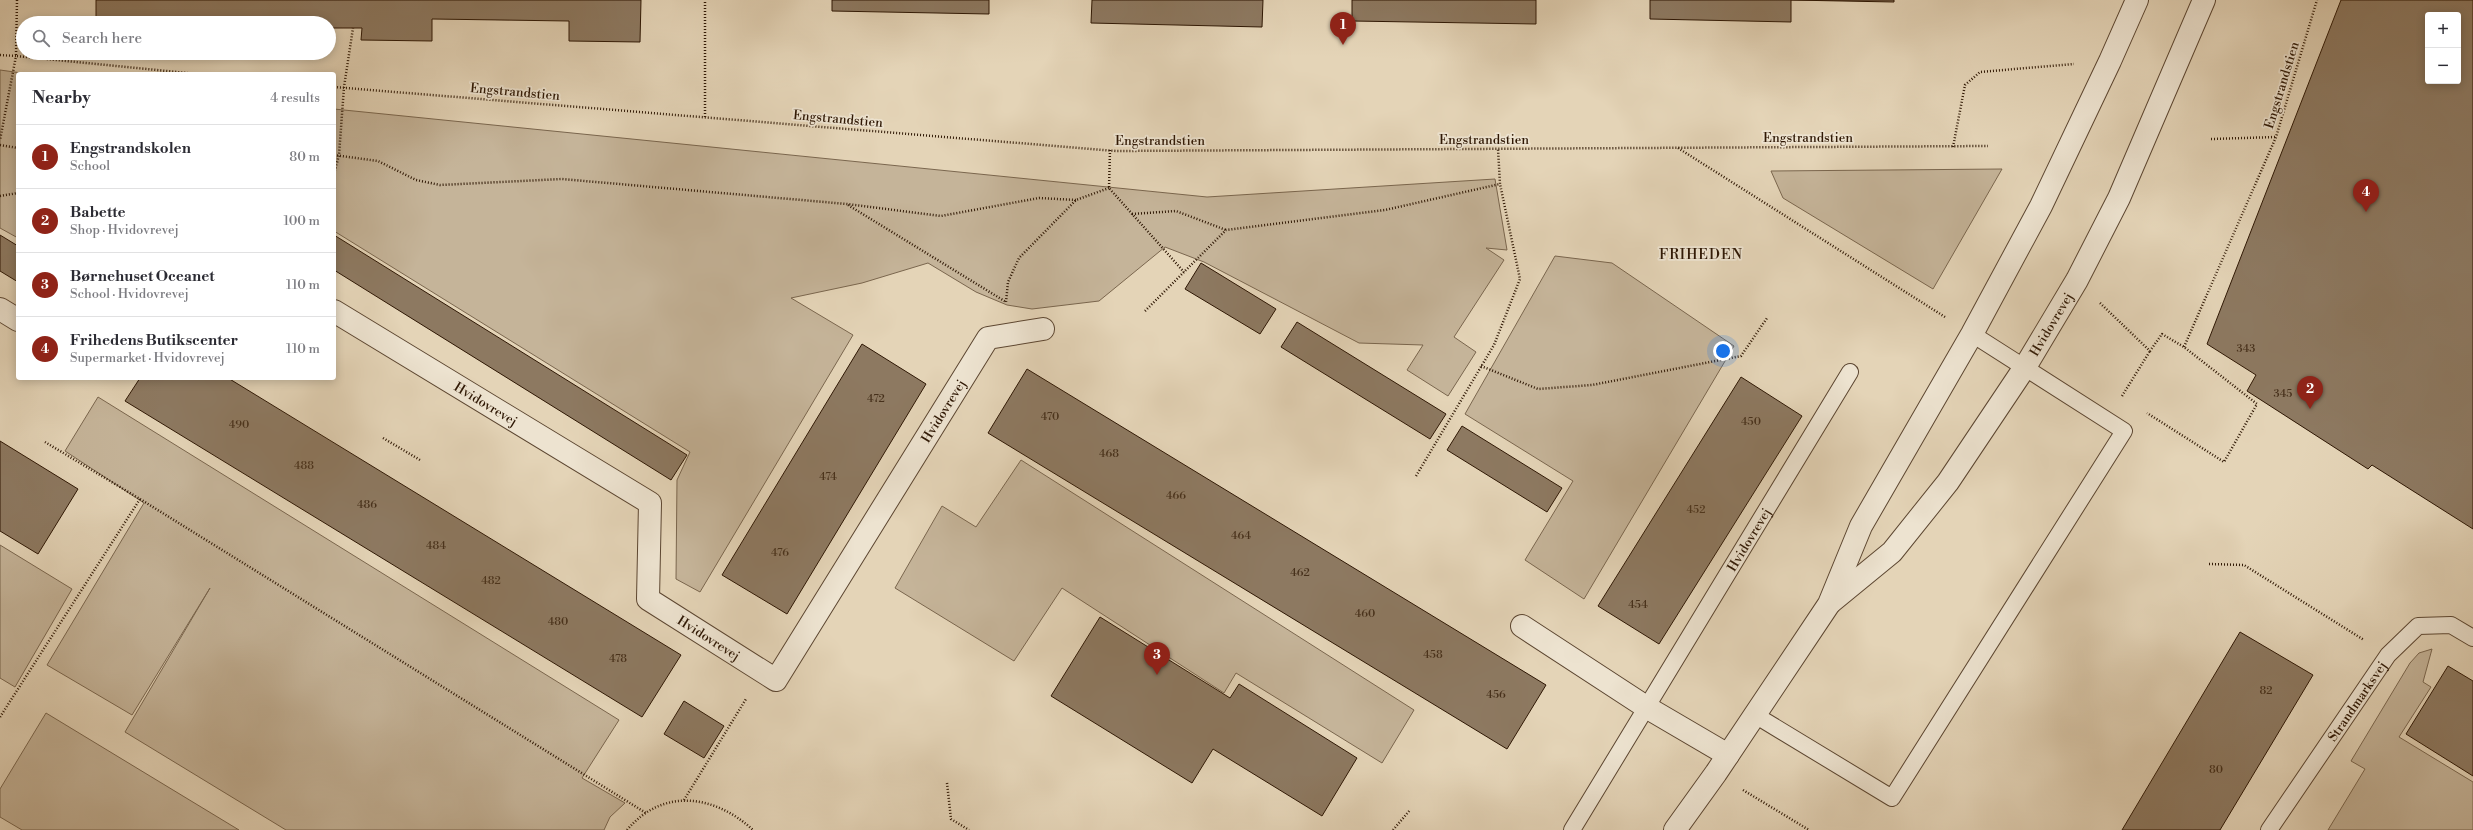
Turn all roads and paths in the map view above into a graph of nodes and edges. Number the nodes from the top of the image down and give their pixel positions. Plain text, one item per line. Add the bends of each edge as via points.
1 (17, 0) edge
2 (705, 0) edge
3 (2137, 0) edge
4 (2204, 0) edge
5 (2317, 0) edge
6 (17, 16) edge
7 (353, 28) dead end
8 (0, 55) edge
9 (16, 56) joint
10 (56, 60) edge
11 (2110, 61) junction
12 (177, 72) edge
13 (336, 87) edge
14 (344, 87) junction
15 (705, 117) junction
16 (2276, 137) junction
17 (2211, 139) dead end
18 (0, 140) edge
19 (0, 145) edge
20 (1988, 146) dead end
21 (1953, 147) junction
22 (16, 148) edge
23 (1678, 148) junction
24 (1498, 149) junction
25 (1110, 150) junction
26 (336, 155) edge
27 (340, 155) junction
28 (336, 168) edge
29 (1500, 184) junction
30 (1109, 188) junction
31 (16, 193) edge
32 (0, 196) edge
33 (1076, 200) junction
34 (847, 204) junction
35 (1132, 214) junction
36 (1226, 230) junction
37 (1184, 272) junction
38 (2077, 280) junction
39 (1006, 302) junction
40 (0, 309) edge
41 (1145, 311) dead end
42 (336, 312) edge
43 (1767, 318) dead end
44 (16, 319) edge
45 (1043, 329) dead end
46 (1972, 334) junction
47 (1005, 335) junction
48 (2184, 347) junction
49 (2150, 351) junction
50 (1481, 366) junction
51 (2025, 367) junction
52 (1850, 372) dead end
53 (2128, 401) dead end
54 (2141, 409) dead end
55 (383, 438) dead end
56 (45, 442) dead end
57 (420, 460) dead end
58 (1416, 476) dead end
59 (140, 499) junction
60 (2209, 564) dead end
61 (1829, 604) junction
62 (1522, 626) dead end
63 (2473, 638) edge
64 (2388, 655) junction
65 (763, 671) junction
66 (1646, 707) junction
67 (1755, 716) junction
68 (0, 717) edge
69 (1728, 755) junction
70 (947, 783) dead end
71 (684, 800) junction
72 (1410, 810) dead end
73 (646, 813) junction
74 (627, 830) edge
75 (753, 830) edge
76 (969, 830) edge
77 (1393, 830) edge
78 (1572, 830) edge
79 (1675, 830) edge
80 (2269, 830) edge

1 - 6 path
2 - 15 path
3 - 11 street, Hvidovrevej
4 - 38 street, Hvidovrevej via 2119,198
5 - 16 path, Engstrandstien
7 - 14 path
8 - 9 path
9 - 18 path
10 - 12 path
11 - 21 path via 1980,72 1966,85
11 - 46 street, Hvidovrevej via 2041,206
13 - 14 path, Engstrandstien
14 - 15 path, Engstrandstien
14 - 27 path
15 - 25 path, Engstrandstien
16 - 17 path, Engstrandstien
16 - 48 path
19 - 22 path
20 - 21 path, Engstrandstien
21 - 23 path, Engstrandstien
23 - 24 path, Engstrandstien
23 - 46 path
24 - 25 path, Engstrandstien
24 - 29 path
25 - 30 path
26 - 27 path
27 - 28 path
27 - 34 path via 378,161 416,180 440,185 562,179
29 - 36 path via 1385,210
29 - 50 path via 1520,279 1494,346
30 - 33 path
30 - 35 path
31 - 32 path
33 - 34 path via 1039,198 941,216
33 - 39 path via 1019,258 1008,282
34 - 39 path
35 - 36 path via 1176,211
35 - 37 path
36 - 37 path
37 - 41 path
38 - 49 path
38 - 51 street, Hvidovrevej
39 - 47 path
40 - 44 street
42 - 65 street, Hvidovrevej via 650,503 648,598
43 - 50 path via 1741,356 1592,385 1538,389
45 - 47 street, Hvidovrevej
46 - 51 lane
46 - 61 street, Hvidovrevej via 1861,526
47 - 65 street, Hvidovrevej via 988,338 776,680
48 - 49 path via 2162,334
48 - 54 path via 2258,404 2224,462
49 - 53 path via 2121,397
50 - 58 path
51 - 61 street, Hvidovrevej via 1948,482 1892,552
51 - 67 lane via 2124,431 1892,798
52 - 66 lane, Hvidovrevej
55 - 57 path
56 - 59 path
59 - 68 path
59 - 73 path
60 - 64 path via 2244,566
61 - 67 street, Hvidovrevej
62 - 66 street
63 - 64 lane, Strandmarksvej via 2451,625 2418,626
64 - 80 lane, Strandmarksvej
65 - 71 path
66 - 69 street
66 - 78 lane, Hvidovrevej
67 - 69 street, Hvidovrevej
69 - 79 street, Hvidovrevej
70 - 76 path via 951,819
71 - 73 path via 671,802
71 - 75 path via 722,807 739,817
72 - 77 path
73 - 74 path

